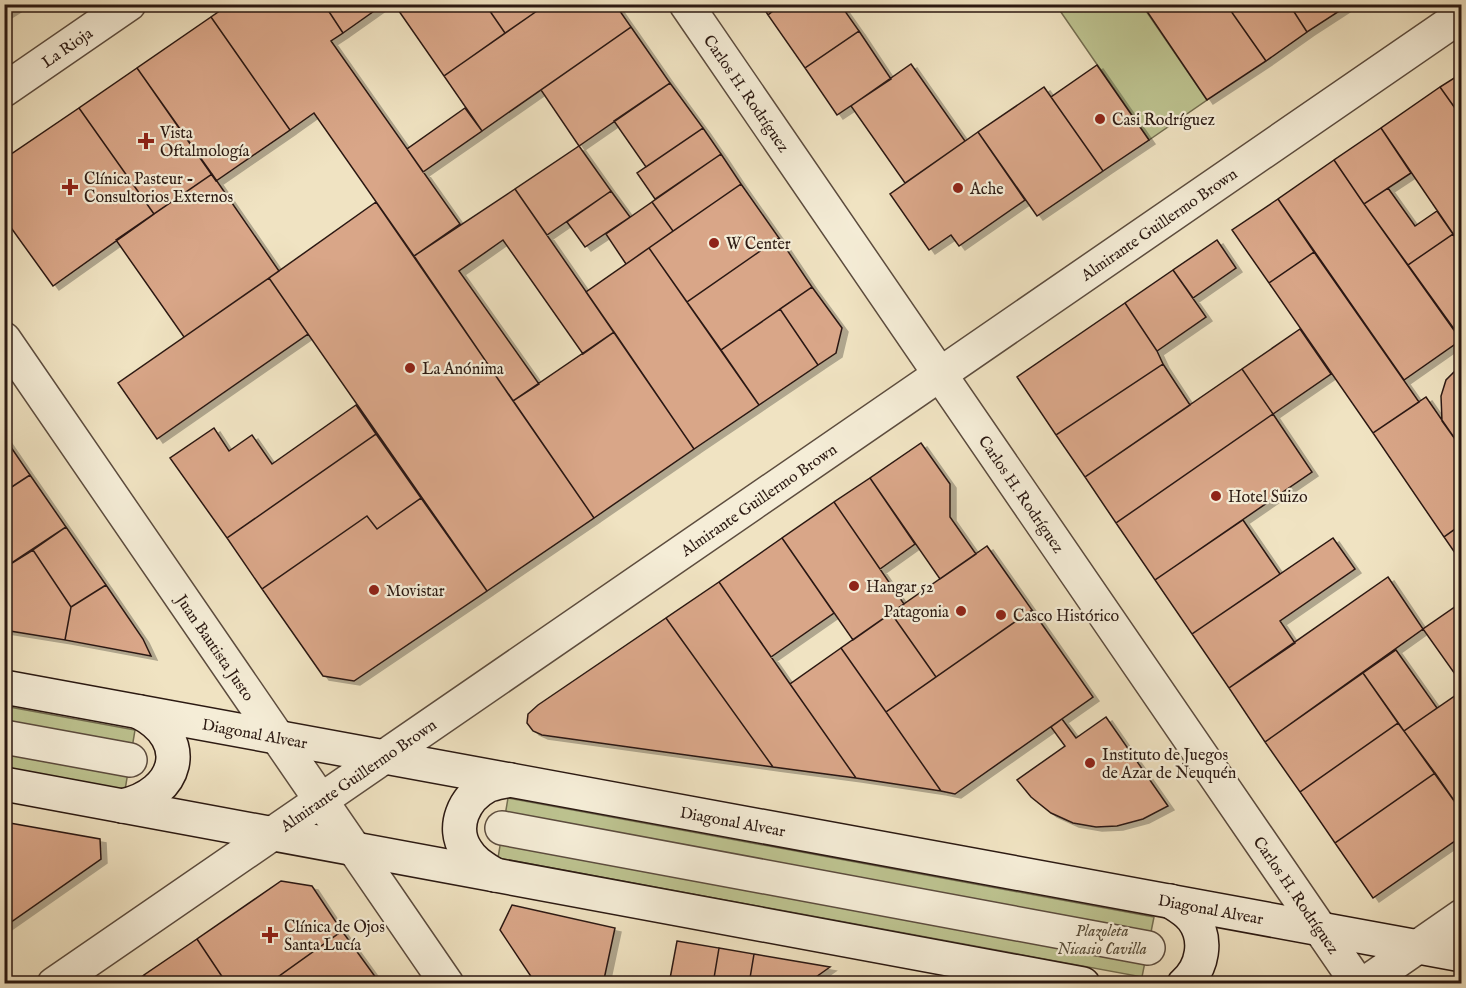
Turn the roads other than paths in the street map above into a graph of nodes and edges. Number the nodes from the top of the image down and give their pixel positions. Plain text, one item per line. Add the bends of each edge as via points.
1 (129, 4) edge
2 (686, 4) edge
3 (1461, 15) edge
4 (4, 90) edge
5 (4, 339) edge
6 (940, 374) junction
7 (4, 687) edge
8 (139, 712) junction
9 (4, 737) edge
10 (278, 738) junction
11 (384, 757) junction
12 (130, 760) dead end
13 (510, 780) junction
14 (4, 784) edge
15 (321, 799) junction
16 (122, 806) junction
17 (502, 828) dead end
18 (271, 834) junction
19 (356, 850) junction
20 (495, 875) junction
21 (1170, 901) junction
22 (1461, 916) edge
23 (1320, 929) junction
24 (1417, 947) junction
25 (1148, 948) dead end
26 (1461, 955) edge
27 (54, 984) edge
28 (447, 984) edge
29 (1083, 984) edge
30 (1184, 984) edge
31 (1358, 984) edge
32 (1364, 984) edge

1 - 4 street, La Rioja
2 - 6 street, Carlos H. Rodríguez
3 - 6 street, Almirante Guillermo Brown
5 - 10 street, Juan Bautista Justo
6 - 11 street, Almirante Guillermo Brown
6 - 23 street, Carlos H. Rodríguez
7 - 8 street, Diagonal Alvear
8 - 10 street, Diagonal Alvear
8 - 16 street via 163,729 173,754 171,768 152,795
9 - 12 street
10 - 11 street, Diagonal Alvear
10 - 15 street, Juan Bautista Justo
11 - 13 street, Diagonal Alvear
11 - 15 street, Almirante Guillermo Brown
13 - 20 street via 489,785 469,799 462,812 460,825 465,848
13 - 21 street, Diagonal Alvear
14 - 16 street
15 - 18 street, Almirante Guillermo Brown
15 - 19 street, Juan Bautista Justo
16 - 18 street
17 - 25 street
18 - 19 street
18 - 27 street, Almirante Guillermo Brown
19 - 20 street
19 - 28 street, Juan Bautista Justo
20 - 29 street
21 - 23 street, Diagonal Alvear
21 - 30 street via 1193,919 1203,945 1197,969
22 - 24 street
23 - 24 street, Diagonal Alvear
23 - 31 street, Carlos H. Rodríguez
24 - 26 street, Diagonal Alvear
24 - 32 street

